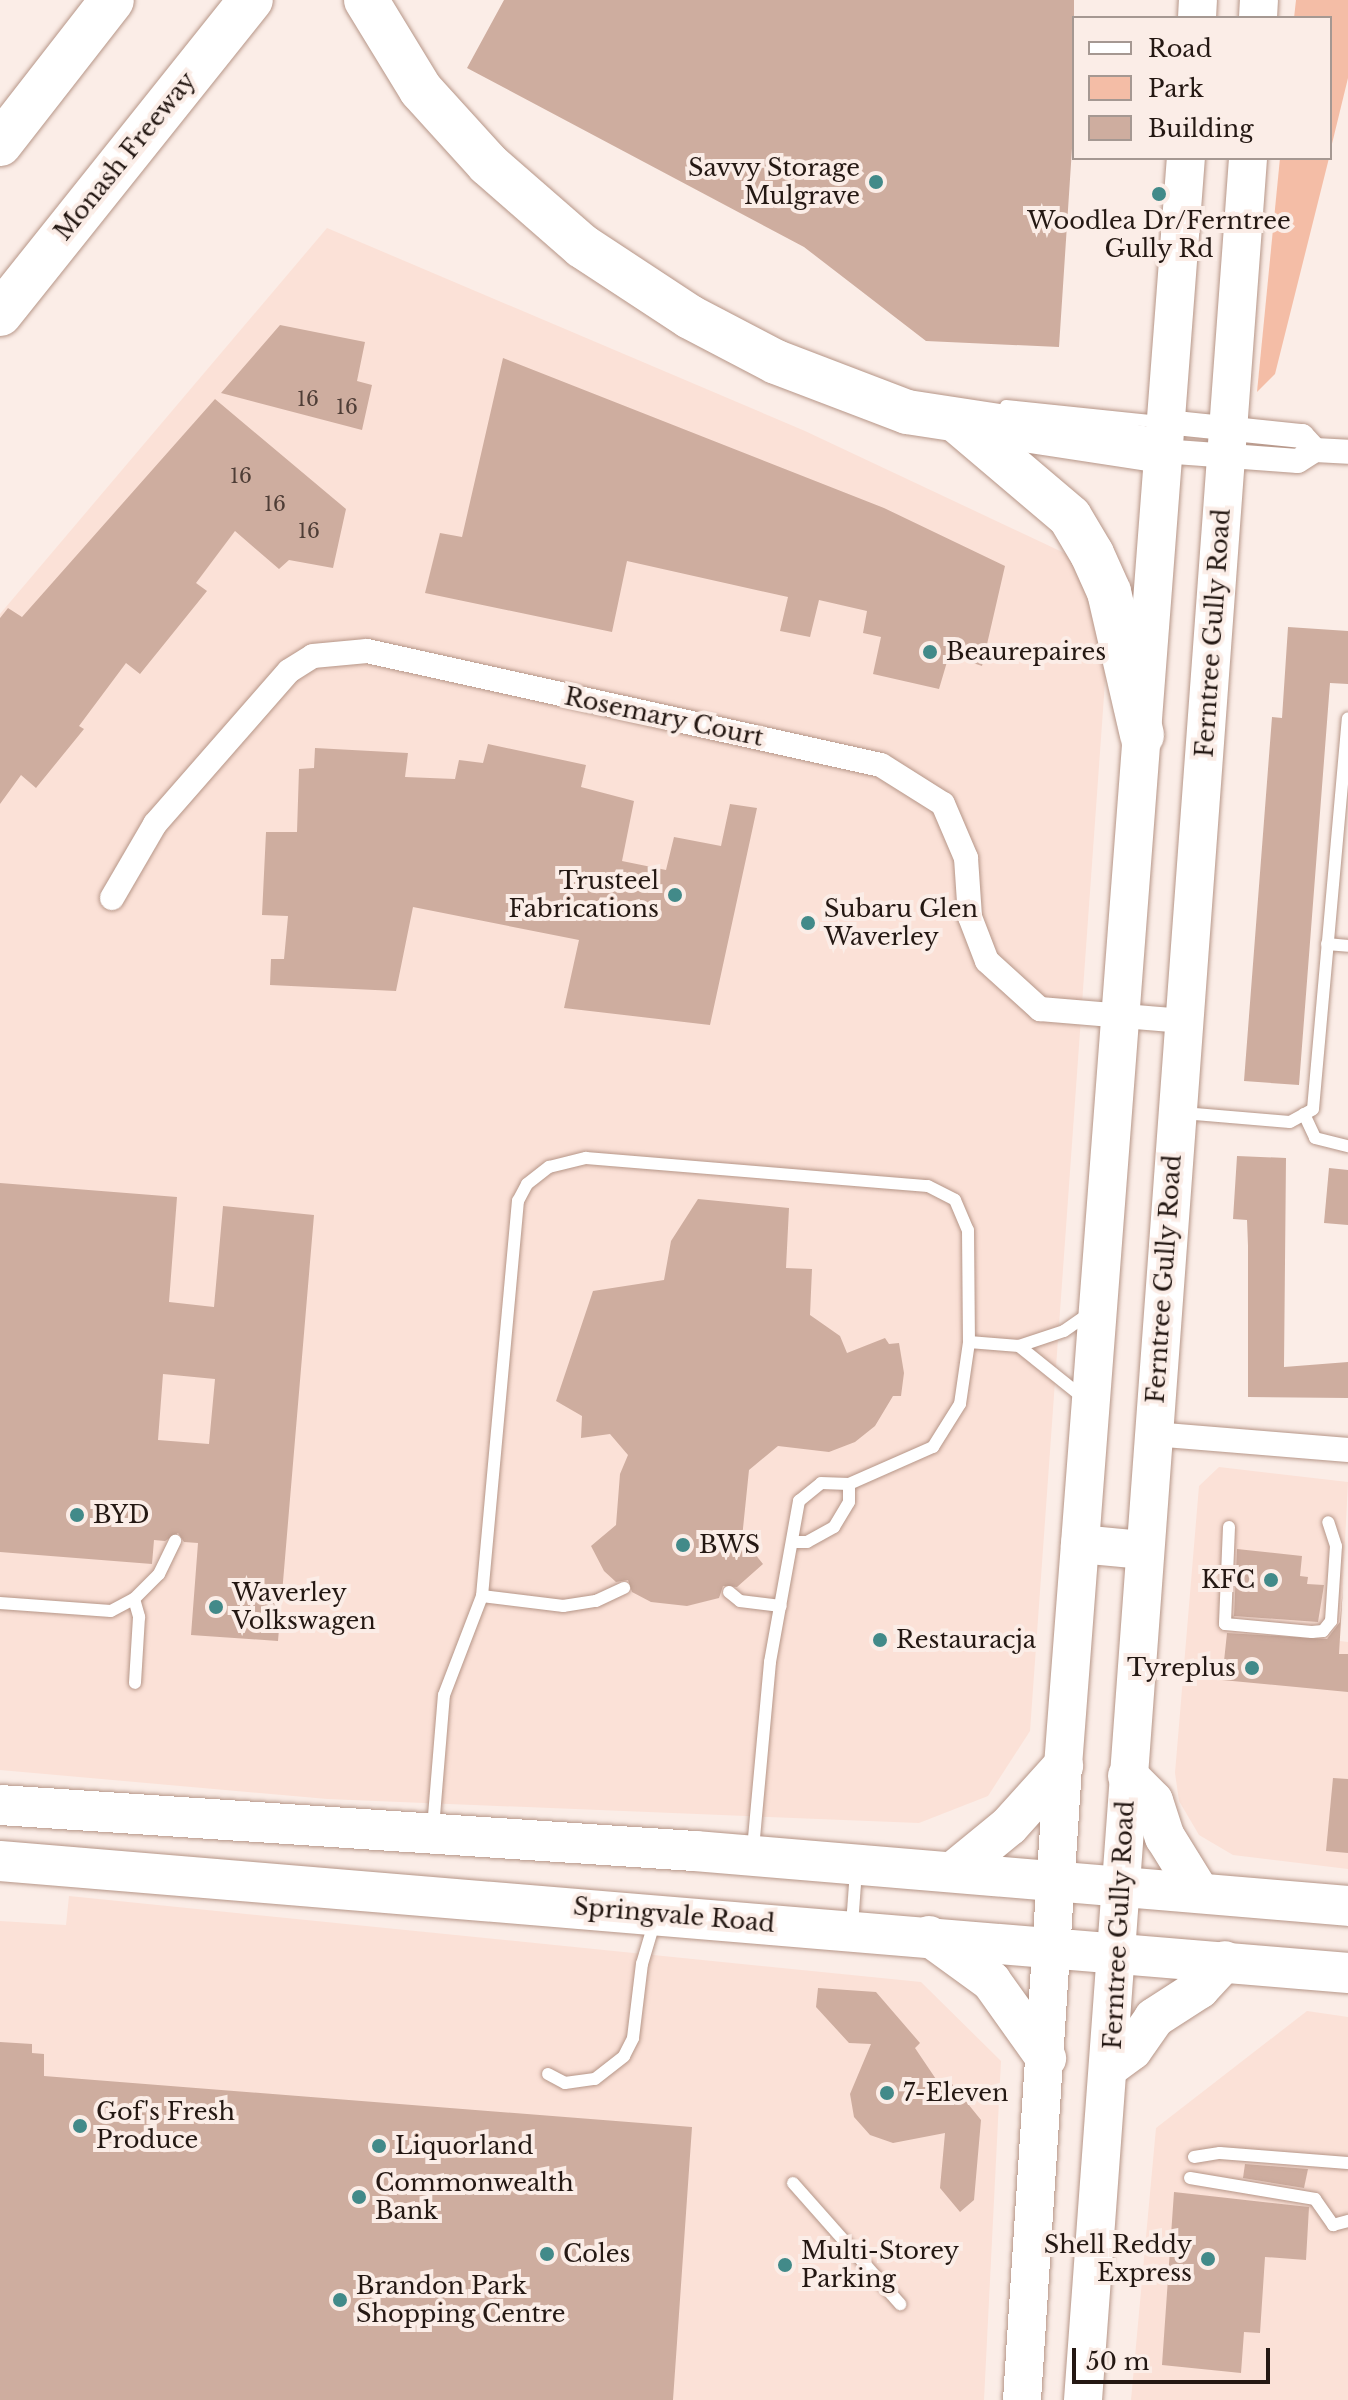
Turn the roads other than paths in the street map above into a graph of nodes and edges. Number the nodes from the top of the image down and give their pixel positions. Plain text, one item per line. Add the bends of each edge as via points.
1 (112, 0) edge
2 (251, 0) edge
3 (366, 0) edge
4 (0, 144) edge
5 (1186, 160) edge
6 (1248, 160) edge
7 (0, 314) edge
8 (1003, 405) dead end
9 (957, 421) junction
10 (1164, 437) junction
11 (1228, 443) junction
12 (1348, 452) edge
13 (1348, 719) edge
14 (1142, 735) junction
15 (112, 898) dead end
16 (1327, 944) junction
17 (1348, 946) edge
18 (1119, 1018) junction
19 (1183, 1021) junction
20 (1176, 1112) junction
21 (1304, 1114) junction
22 (1348, 1146) edge
23 (1098, 1306) junction
24 (969, 1342) junction
25 (1019, 1346) junction
26 (1091, 1403) junction
27 (1153, 1434) junction
28 (1348, 1450) edge
29 (849, 1484) junction
30 (1328, 1522) dead end
31 (1229, 1527) dead end
32 (175, 1541) dead end
33 (794, 1542) junction
34 (1080, 1544) junction
35 (1144, 1550) junction
36 (624, 1588) dead end
37 (729, 1592) dead end
38 (482, 1596) junction
39 (134, 1599) junction
40 (0, 1603) edge
41 (781, 1606) junction
42 (135, 1683) dead end
43 (1063, 1766) junction
44 (1128, 1776) junction
45 (0, 1805) edge
46 (330, 1830) junction
47 (433, 1835) junction
48 (752, 1856) junction
49 (0, 1861) edge
50 (856, 1864) junction
51 (954, 1871) junction
52 (1056, 1880) junction
53 (1120, 1885) junction
54 (330, 1886) junction
55 (1199, 1892) junction
56 (1348, 1906) edge
57 (658, 1914) junction
58 (852, 1930) junction
59 (929, 1936) junction
60 (1052, 1945) junction
61 (1117, 1951) junction
62 (1225, 1961) junction
63 (1348, 1973) edge
64 (1046, 2058) junction
65 (1110, 2066) junction
66 (548, 2074) dead end
67 (1194, 2157) dead end
68 (1348, 2163) edge
69 (1190, 2178) dead end
70 (793, 2183) dead end
71 (1348, 2221) edge
72 (900, 2304) dead end
73 (1022, 2400) edge
74 (1083, 2400) edge

1 - 4 highway
2 - 7 highway, Monash Freeway
3 - 9 highway via 421,90 523,196 582,246 690,317 776,362 907,412
5 - 10 main road
6 - 11 main road, Ferntree Gully Road
8 - 10 lane
9 - 10 highway
9 - 14 highway via 1070,517 1092,554 1109,592
10 - 11 street
10 - 14 main road
11 - 12 street via 1298,461 1315,450
11 - 19 main road, Ferntree Gully Road
13 - 16 lane
14 - 18 main road
15 - 18 street, Rosemary Court via 155,824 289,671 313,656 367,651 881,765 943,804 966,858 970,917 987,961 1040,1009
16 - 17 lane
16 - 21 lane via 1313,1109
18 - 19 street, Rosemary Court
18 - 23 main road
19 - 20 main road, Ferntree Gully Road
20 - 21 lane via 1290,1122
20 - 27 main road, Ferntree Gully Road
21 - 22 lane via 1315,1138
23 - 25 lane via 1064,1331
23 - 26 main road
24 - 25 lane
24 - 29 lane via 960,1404 933,1447
24 - 38 lane via 968,1230 955,1200 928,1186 586,1158 549,1167 527,1184 518,1201
25 - 26 lane
26 - 34 main road
27 - 28 street
27 - 35 main road, Ferntree Gully Road
29 - 33 lane via 849,1502 834,1527 807,1542
29 - 33 lane via 821,1483 799,1501
30 - 31 lane via 1336,1546 1331,1621 1323,1631 1312,1632 1225,1624
32 - 39 lane via 159,1574
33 - 41 lane
34 - 35 main road
34 - 43 main road
35 - 44 main road, Ferntree Gully Road
36 - 38 lane via 596,1601 563,1606
37 - 41 lane via 740,1601
38 - 47 lane via 444,1695
39 - 40 lane via 111,1611
39 - 42 lane via 139,1617
41 - 48 lane via 770,1662
43 - 51 highway via 1009,1826
43 - 52 main road
44 - 53 main road, Ferntree Gully Road
44 - 55 highway via 1153,1801 1165,1837
45 - 46 highway
46 - 47 highway
46 - 54 highway
47 - 48 highway
48 - 50 highway
49 - 54 highway, Springvale Road
50 - 51 highway
50 - 58 lane
51 - 52 highway
52 - 53 highway
52 - 60 main road
53 - 55 highway
53 - 61 main road, Ferntree Gully Road
54 - 57 highway, Springvale Road
55 - 56 highway
57 - 58 highway, Springvale Road
57 - 66 lane via 642,1964 633,2038 624,2056 604,2074 577,2083
58 - 59 highway, Springvale Road
59 - 60 highway, Springvale Road
59 - 64 highway via 991,1981
60 - 61 highway, Springvale Road
60 - 64 main road
61 - 62 highway, Springvale Road
61 - 65 main road, Ferntree Gully Road
62 - 63 highway, Springvale Road
62 - 65 highway via 1199,1989 1154,2018 1132,2050
64 - 73 main road
65 - 74 main road, Ferntree Gully Road
67 - 68 lane via 1220,2153
69 - 71 lane via 1315,2199 1333,2225
70 - 72 lane

